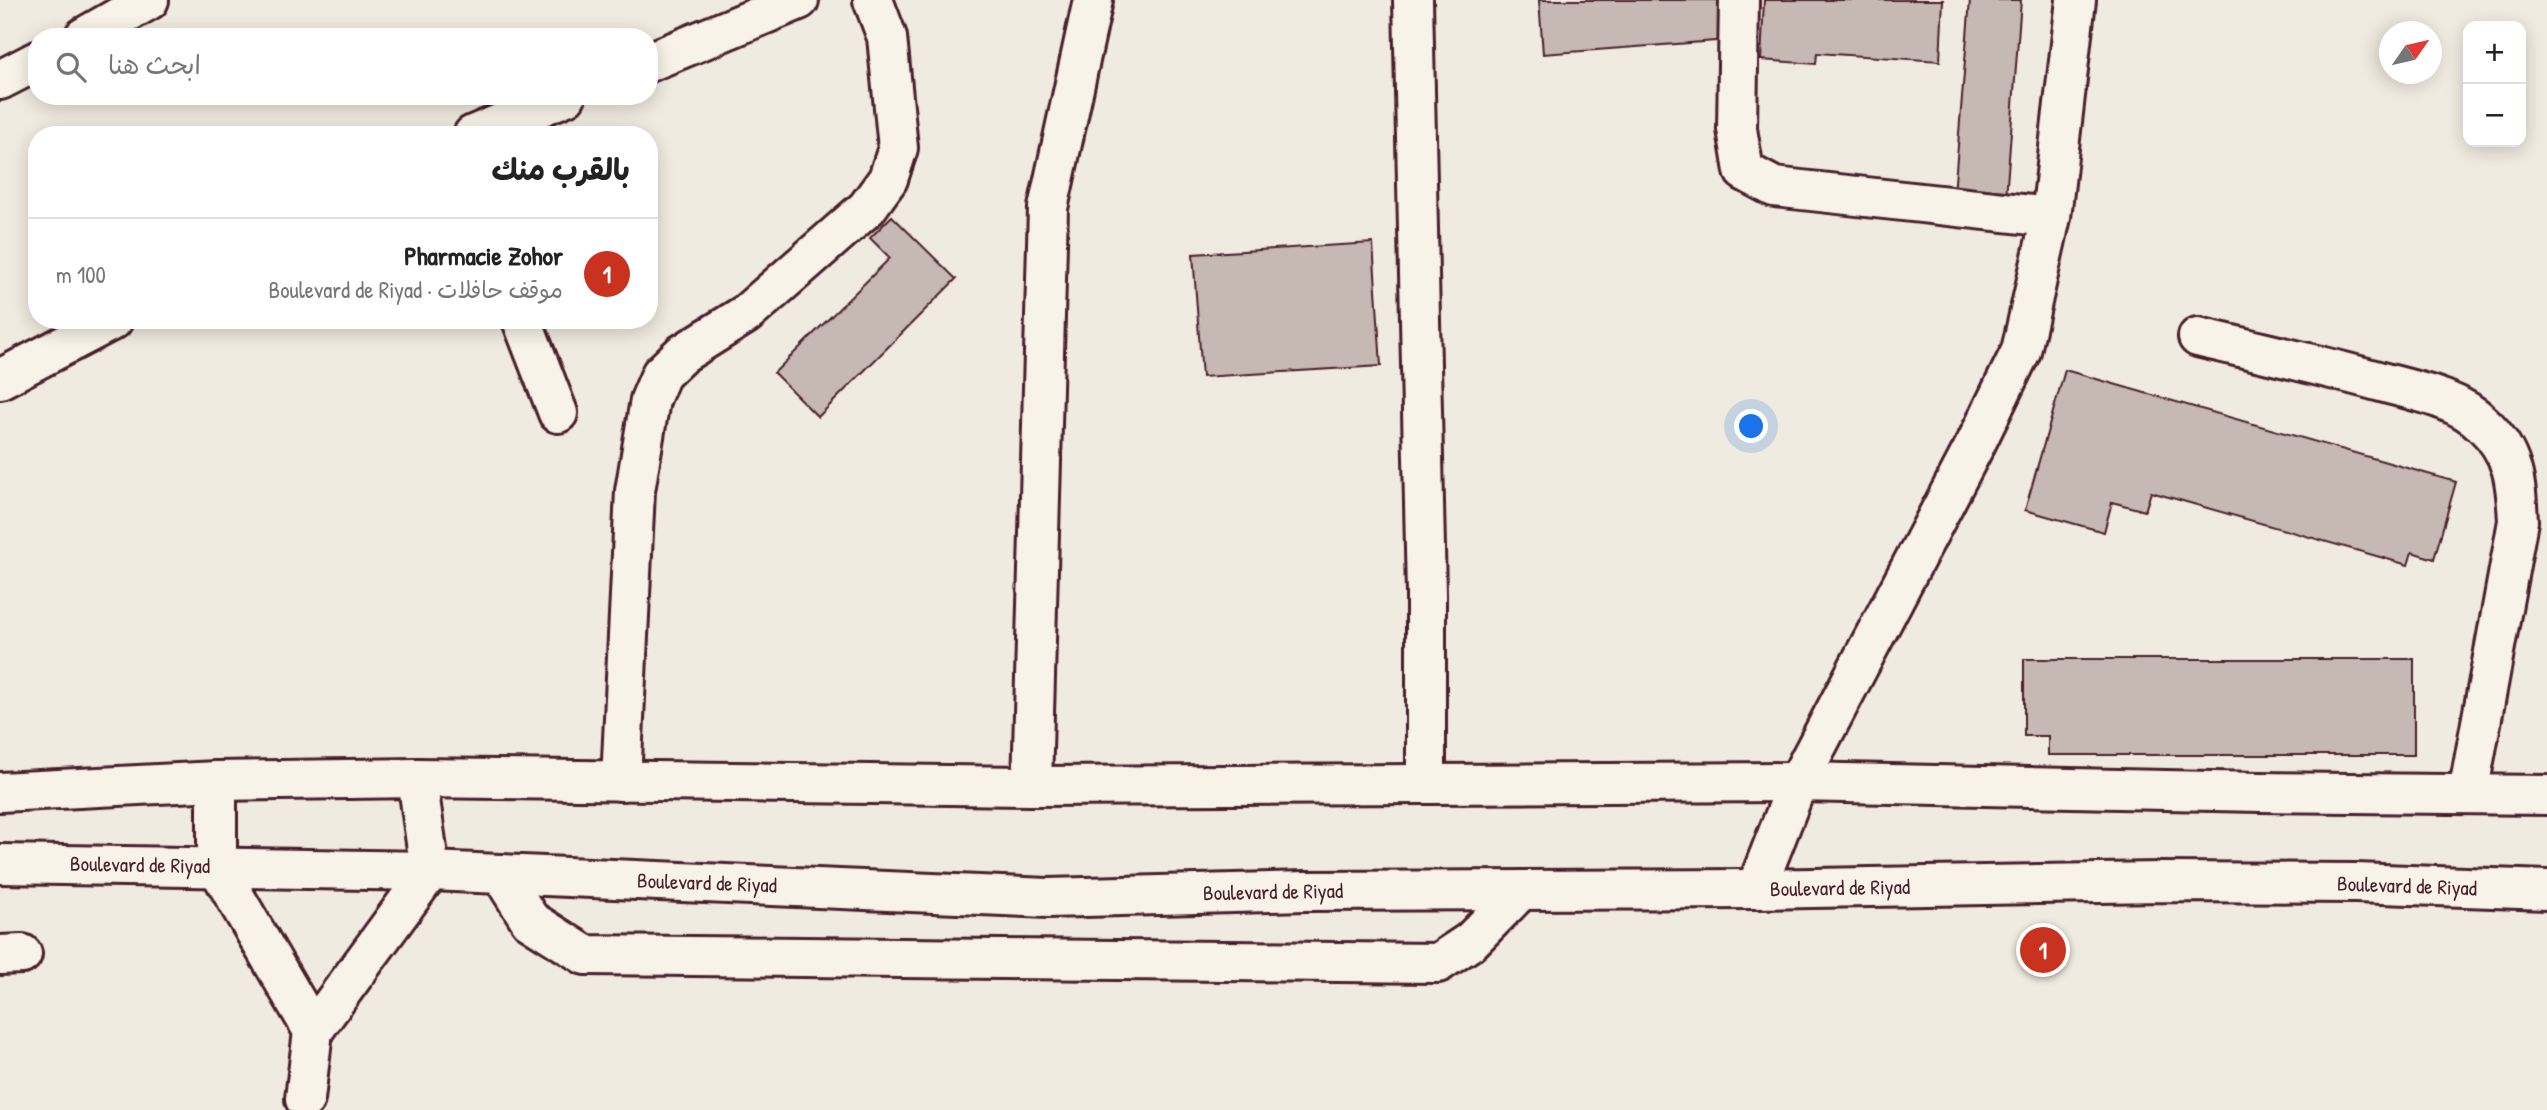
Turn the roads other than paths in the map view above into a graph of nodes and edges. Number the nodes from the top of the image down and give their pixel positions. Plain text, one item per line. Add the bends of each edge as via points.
1 (149, 0) edge
2 (799, 0) edge
3 (873, 0) edge
4 (1093, 0) edge
5 (1413, 0) edge
6 (1739, 0) edge
7 (2076, 0) edge
8 (100, 28) edge
9 (658, 58) edge
10 (28, 66) edge
11 (0, 80) edge
12 (545, 105) edge
13 (494, 126) edge
14 (2051, 216) junction
15 (96, 329) edge
16 (525, 329) edge
17 (2198, 337) dead end
18 (0, 379) edge
19 (558, 413) dead end
20 (417, 778) junction
21 (621, 780) junction
22 (217, 781) junction
23 (1798, 782) junction
24 (1426, 784) junction
25 (1032, 786) junction
26 (0, 792) edge
27 (2468, 794) junction
28 (2547, 795) edge
29 (0, 864) edge
30 (217, 866) junction
31 (430, 871) junction
32 (501, 874) junction
33 (1521, 890) junction
34 (1756, 890) junction
35 (2547, 890) edge
36 (313, 1031) junction
37 (305, 1099) dead end

1 - 8 main road
2 - 9 main road
3 - 21 main road via 887,37 898,148 888,179 867,208 746,314 682,354 661,374 650,400 635,491
4 - 25 main road via 1048,208
5 - 24 main road
6 - 14 main road via 1737,130 1744,171 1774,187
7 - 14 main road
10 - 11 main road
12 - 13 main road
14 - 23 main road via 2021,351
15 - 18 main road
16 - 19 main road
17 - 27 main road via 2455,404 2483,423 2504,450 2515,477 2518,521
20 - 21 main road
20 - 22 main road
20 - 31 main road
21 - 25 main road
22 - 26 main road
22 - 30 main road
23 - 24 main road
23 - 27 main road
23 - 34 main road
24 - 25 main road
27 - 28 main road
29 - 30 main road, Boulevard de Riyad
30 - 31 main road, Boulevard de Riyad
30 - 36 main road
31 - 32 main road, Boulevard de Riyad
31 - 36 main road
32 - 33 main road, Boulevard de Riyad via 1048,898
32 - 33 main road via 530,920 585,955 1438,963 1471,942
33 - 34 main road, Boulevard de Riyad
34 - 35 main road, Boulevard de Riyad via 2174,882
36 - 37 main road

